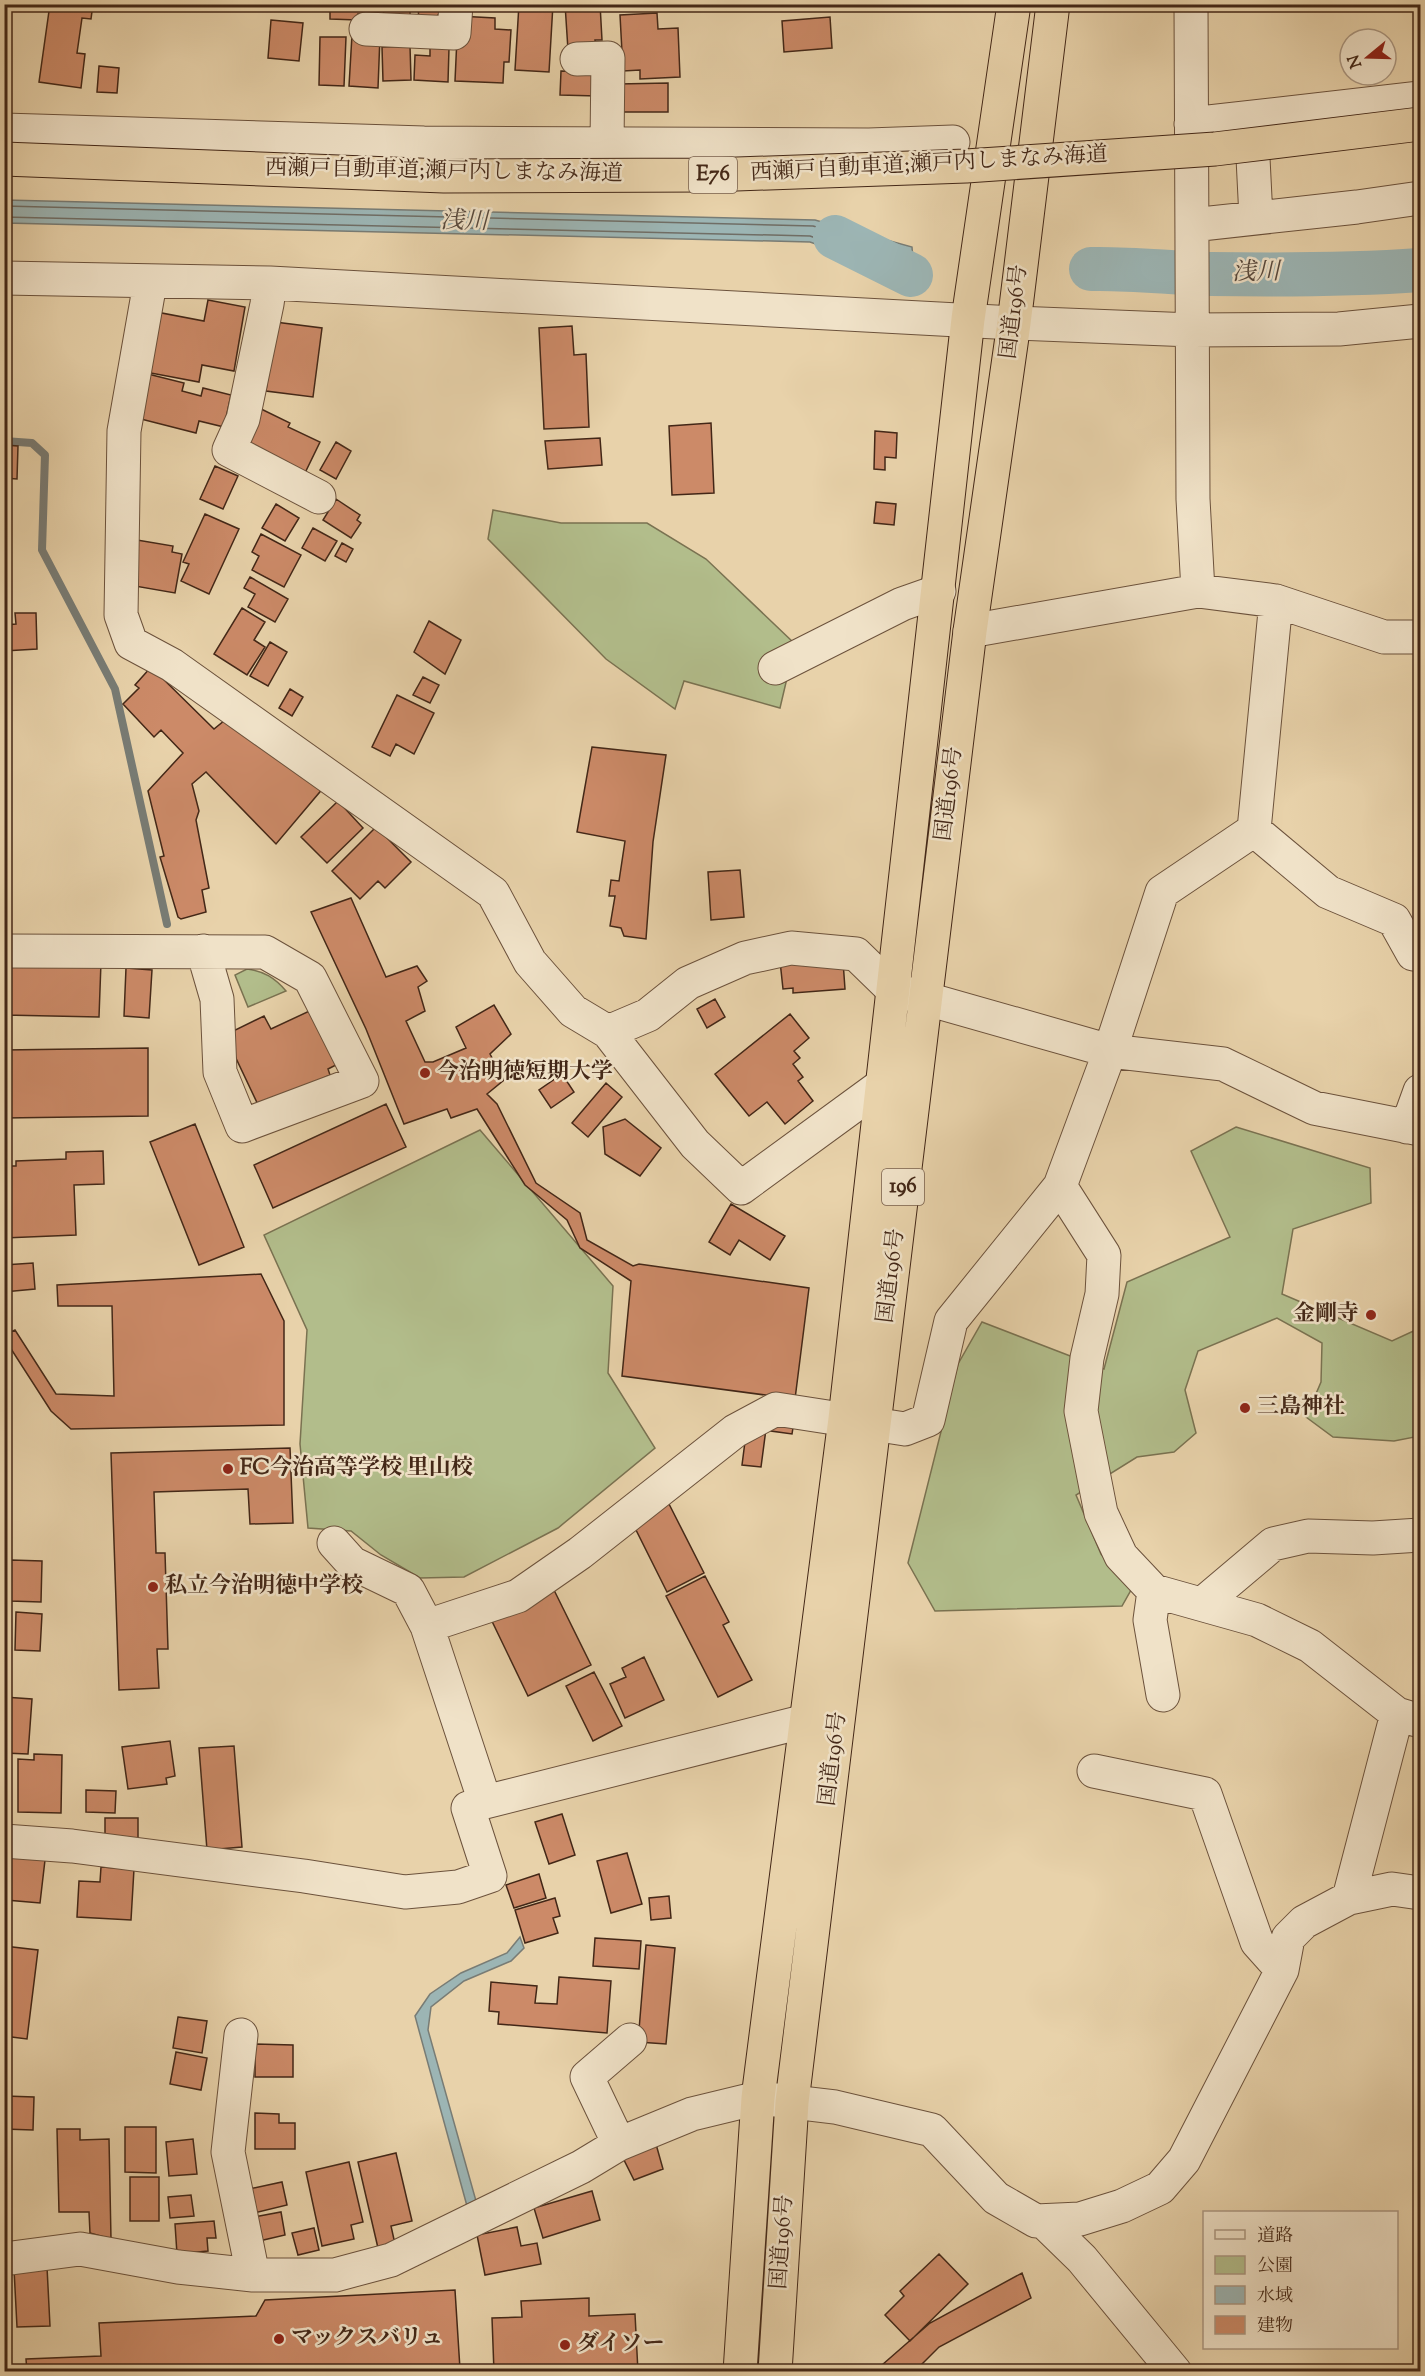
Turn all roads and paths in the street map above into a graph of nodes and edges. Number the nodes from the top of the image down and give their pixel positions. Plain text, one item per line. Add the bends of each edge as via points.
1 (456, 4) edge
2 (1014, 4) edge
3 (1053, 4) edge
4 (1191, 4) edge
5 (373, 21) edge
6 (577, 58) dead end
7 (1420, 98) edge
8 (1251, 118) junction
9 (1191, 124) junction
10 (1420, 124) edge
11 (4, 129) edge
12 (953, 142) dead end
13 (607, 144) junction
14 (4, 159) edge
15 (1420, 198) edge
16 (1256, 219) junction
17 (1192, 225) junction
18 (4, 278) edge
19 (150, 282) junction
20 (270, 283) junction
21 (968, 319) junction
22 (1420, 321) edge
23 (1014, 323) junction
24 (1192, 330) junction
25 (319, 497) dead end
26 (939, 591) junction
27 (1198, 591) junction
28 (1276, 601) junction
29 (970, 631) junction
30 (1420, 638) edge
31 (776, 668) dead end
32 (1254, 830) junction
33 (4, 951) edge
34 (203, 951) junction
35 (1420, 955) edge
36 (892, 988) junction
37 (925, 998) junction
38 (608, 1032) junction
39 (1110, 1051) junction
40 (882, 1084) junction
41 (1420, 1091) edge
42 (1414, 1128) edge
43 (1060, 1186) junction
44 (860, 1421) junction
45 (1420, 1535) edge
46 (334, 1543) dead end
47 (1154, 1591) junction
48 (1202, 1604) junction
49 (427, 1626) junction
50 (1163, 1695) dead end
51 (1409, 1718) edge
52 (806, 1721) junction
53 (1094, 1771) dead end
54 (485, 1802) junction
55 (4, 1841) edge
56 (1420, 1893) edge
57 (1349, 1898) junction
58 (1282, 1970) junction
59 (241, 2035) dead end
60 (630, 2040) dead end
61 (758, 2098) junction
62 (792, 2102) junction
63 (619, 2144) junction
64 (1043, 2221) junction
65 (4, 2259) edge
66 (253, 2275) junction
67 (740, 2372) edge
68 (775, 2372) edge
69 (1175, 2372) edge

1 - 5 street via 454,33
2 - 21 highway, 国道196号 / 196
3 - 23 highway, 国道196号 / 196
4 - 9 street
6 - 13 street via 608,58
7 - 8 street
8 - 9 street
8 - 16 street
9 - 17 street
10 - 14 highway, 西瀬戸自動車道;瀬戸内しまなみ海道 / E76, bridge via 1215,149 990,165 709,175 444,176
11 - 13 street
12 - 13 street
15 - 16 street
16 - 17 street
17 - 24 street
18 - 19 street
19 - 20 street
19 - 38 street via 124,431 121,615 131,643 172,664 492,893 530,962 573,1011
20 - 21 street
20 - 25 street via 243,418 229,450
21 - 23 street
21 - 26 highway, 国道196号 / 196
22 - 24 street via 1339,329
23 - 24 street
23 - 29 highway, 国道196号 / 196
24 - 27 street
26 - 31 street via 902,604
26 - 36 highway, 国道196号 / 196
27 - 28 street
27 - 29 street
28 - 30 street via 1384,637
28 - 32 street
29 - 37 highway, 国道196号 / 196
32 - 35 street via 1328,892 1394,920 1413,954
32 - 39 street via 1162,892
33 - 34 street
34 - 34 street via 265,952 310,978 362,1081 242,1126 220,1072 217,999
36 - 37 street
36 - 38 street via 856,954 791,948 745,958 697,979 648,1014
36 - 40 highway, 国道196号 / 196
37 - 39 street
37 - 44 highway, 国道196号 / 196
38 - 40 street via 695,1144 741,1188
39 - 42 street via 1223,1064 1314,1108
39 - 43 street
40 - 44 highway, 国道196号 / 196
41 - 42 street
43 - 44 street via 951,1321 928,1420 905,1429
43 - 47 street via 1104,1255 1102,1293 1087,1359 1081,1411 1101,1513 1121,1556
44 - 49 street via 776,1409 735,1431 580,1553 518,1596
44 - 52 highway, 国道196号 / 196
44 - 62 highway, 国道196号 / 196
45 - 48 street via 1308,1536 1273,1544
46 - 49 street via 352,1563 408,1590
47 - 48 street
47 - 50 street via 1150,1620
48 - 51 street via 1257,1620 1310,1646
49 - 54 street
51 - 57 street
52 - 54 street
52 - 61 highway, 国道196号 / 196
53 - 58 street via 1205,1794 1257,1942
54 - 55 street via 468,1808 490,1876 458,1887 405,1892 153,1856
56 - 57 street via 1392,1889
57 - 58 street via 1304,1922 1288,1938
58 - 64 street via 1184,2160 1160,2188 1122,2206 1080,2219
59 - 66 street via 228,2152
60 - 63 street via 587,2078
61 - 62 street
61 - 63 street via 692,2114
61 - 67 highway, 国道196号 / 196
62 - 64 street via 835,2107 932,2130 996,2198 1036,2221
62 - 68 highway, 国道196号 / 196
63 - 66 street via 581,2167 391,2260 335,2275
64 - 69 street via 1082,2259
65 - 66 street via 80,2249 178,2267

